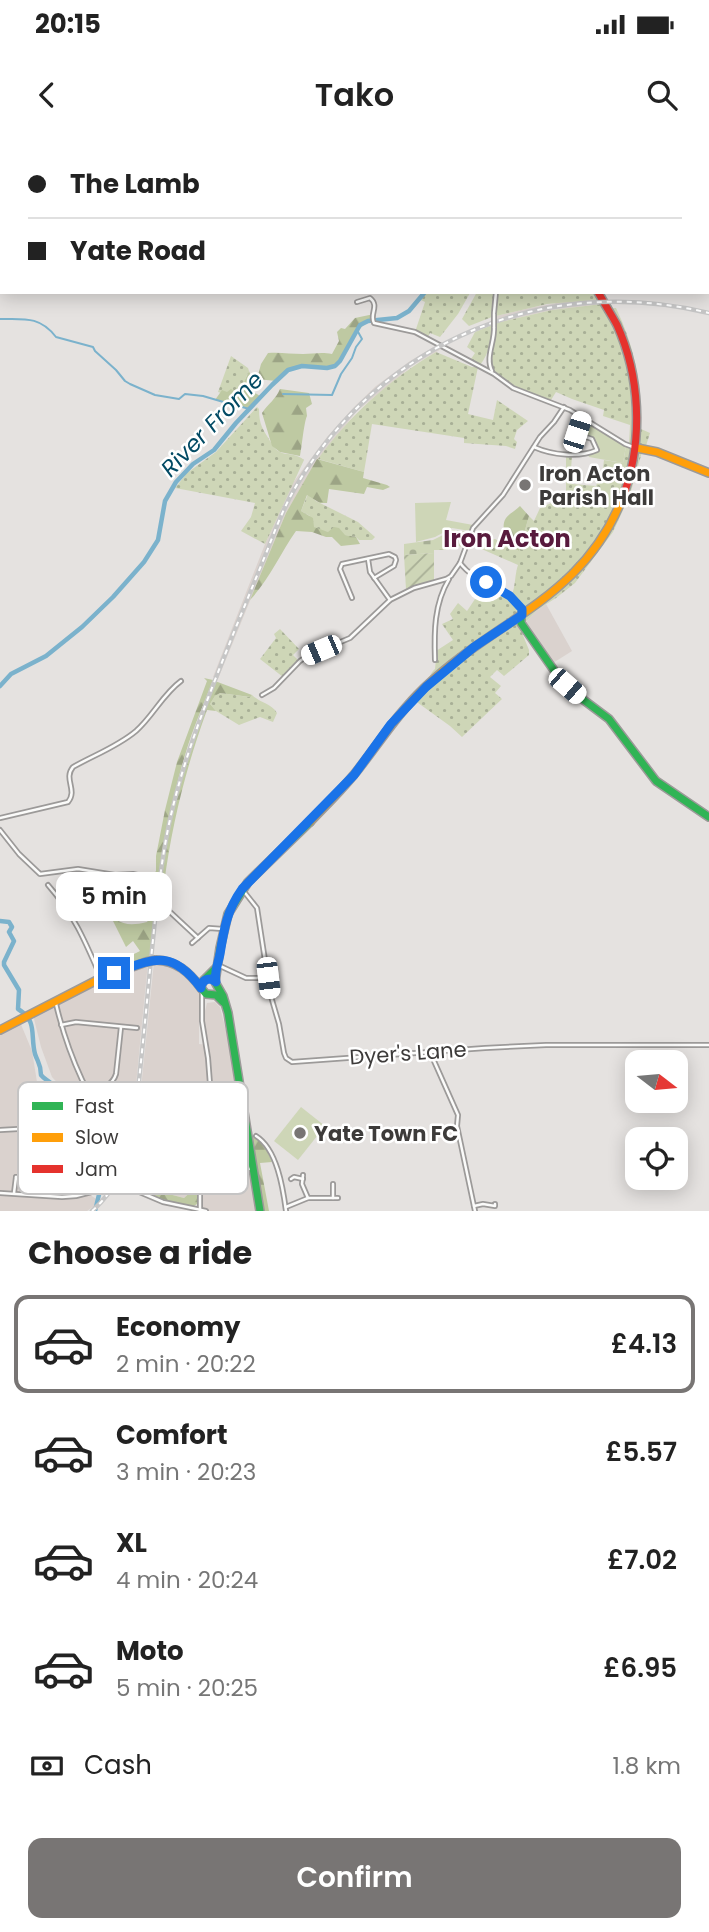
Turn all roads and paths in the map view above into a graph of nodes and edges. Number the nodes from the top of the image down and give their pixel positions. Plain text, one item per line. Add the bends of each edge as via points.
1 (496, 294) edge
2 (599, 294) edge
3 (357, 302) dead end
4 (489, 358) junction
5 (480, 367) junction
6 (494, 374) junction
7 (564, 407) junction
8 (582, 416) junction
9 (534, 447) junction
10 (637, 448) junction
11 (709, 473) edge
12 (368, 559) junction
13 (460, 564) junction
14 (463, 568) junction
15 (456, 570) junction
16 (450, 576) junction
17 (374, 578) junction
18 (441, 580) junction
19 (445, 586) junction
20 (351, 597) dead end
21 (390, 600) junction
22 (522, 615) junction
23 (435, 660) dead end
24 (181, 681) dead end
25 (262, 695) dead end
26 (0, 817) edge
27 (709, 817) edge
28 (0, 830) edge
29 (48, 885) dead end
30 (242, 889) junction
31 (223, 929) junction
32 (198, 937) junction
33 (192, 943) dead end
34 (216, 966) junction
35 (101, 978) junction
36 (268, 978) junction
37 (216, 984) junction
38 (203, 985) junction
39 (212, 995) junction
40 (55, 1001) junction
41 (203, 1002) junction
42 (225, 1004) junction
43 (61, 1026) junction
44 (121, 1027) junction
45 (137, 1028) dead end
46 (0, 1030) edge
47 (709, 1045) edge
48 (430, 1052) junction
49 (82, 1082) edge
50 (112, 1082) edge
51 (210, 1082) edge
52 (238, 1082) edge
53 (18, 1129) edge
54 (0, 1130) edge
55 (256, 1136) dead end
56 (248, 1140) edge
57 (248, 1169) edge
58 (253, 1169) junction
59 (18, 1177) edge
60 (291, 1179) dead end
61 (333, 1184) dead end
62 (0, 1193) edge
63 (14, 1193) junction
64 (18, 1193) edge
65 (26, 1194) edge
66 (78, 1194) edge
67 (144, 1194) edge
68 (308, 1198) junction
69 (333, 1198) junction
70 (338, 1198) dead end
71 (495, 1204) dead end
72 (474, 1206) junction
73 (286, 1209) edge
74 (200, 1210) edge
75 (206, 1211) edge
76 (260, 1211) edge
77 (475, 1211) edge

1 - 4 street, bridge
2 - 10 main road via 631,364
3 - 5 street via 370,298 376,307 373,320 415,332
4 - 5 street
4 - 6 street
5 - 6 street
6 - 7 street via 513,388
7 - 8 street
7 - 9 street
8 - 9 street via 578,434 593,439 597,450 585,455
8 - 10 street
9 - 13 street via 503,495 474,528
10 - 11 main road
10 - 22 main road via 620,506 595,551
12 - 17 street
12 - 17 street via 389,554 396,560
12 - 20 street via 342,564
13 - 14 street
13 - 15 street
14 - 15 street
14 - 22 street via 513,598
15 - 16 street
16 - 18 street
16 - 19 street
17 - 21 street
18 - 19 street
18 - 21 street
19 - 23 street via 434,625
21 - 25 street via 350,638 300,661
22 - 27 main road via 522,623 558,676 609,719 656,781
22 - 30 main road via 426,687 391,724 354,775
24 - 26 street via 123,741 72,767 68,777 73,792 68,802
28 - 32 street, bridge via 42,874 78,869 155,879 163,886 169,911
29 - 35 street via 78,925
30 - 31 main road
30 - 36 street, Dyer's Lane via 257,908
31 - 32 street via 209,928
31 - 34 main road
32 - 33 street
34 - 36 street via 246,978
34 - 37 main road
34 - 38 main road
35 - 38 main road, bridge via 165,960 179,965
35 - 40 main road
36 - 48 street, Dyer's Lane via 282,1048 292,1062
37 - 38 main road via 211,979
37 - 39 main road
37 - 42 main road
38 - 39 main road via 206,994
38 - 41 street
39 - 41 street
39 - 42 main road
40 - 43 street
40 - 46 main road
41 - 51 street
42 - 52 main road
43 - 44 street via 76,1022
43 - 49 street
44 - 45 street
44 - 50 street
47 - 48 street, Dyer's Lane via 546,1045
48 - 72 street via 458,1115
53 - 54 street
55 - 73 street via 270,1150
56 - 58 main road
57 - 58 street
58 - 76 main road
59 - 63 street
60 - 68 street via 303,1177
61 - 69 street
62 - 63 street
63 - 64 street
65 - 66 street
67 - 74 street
68 - 69 street
68 - 73 street
69 - 70 street
71 - 72 street
72 - 77 street
74 - 75 street

